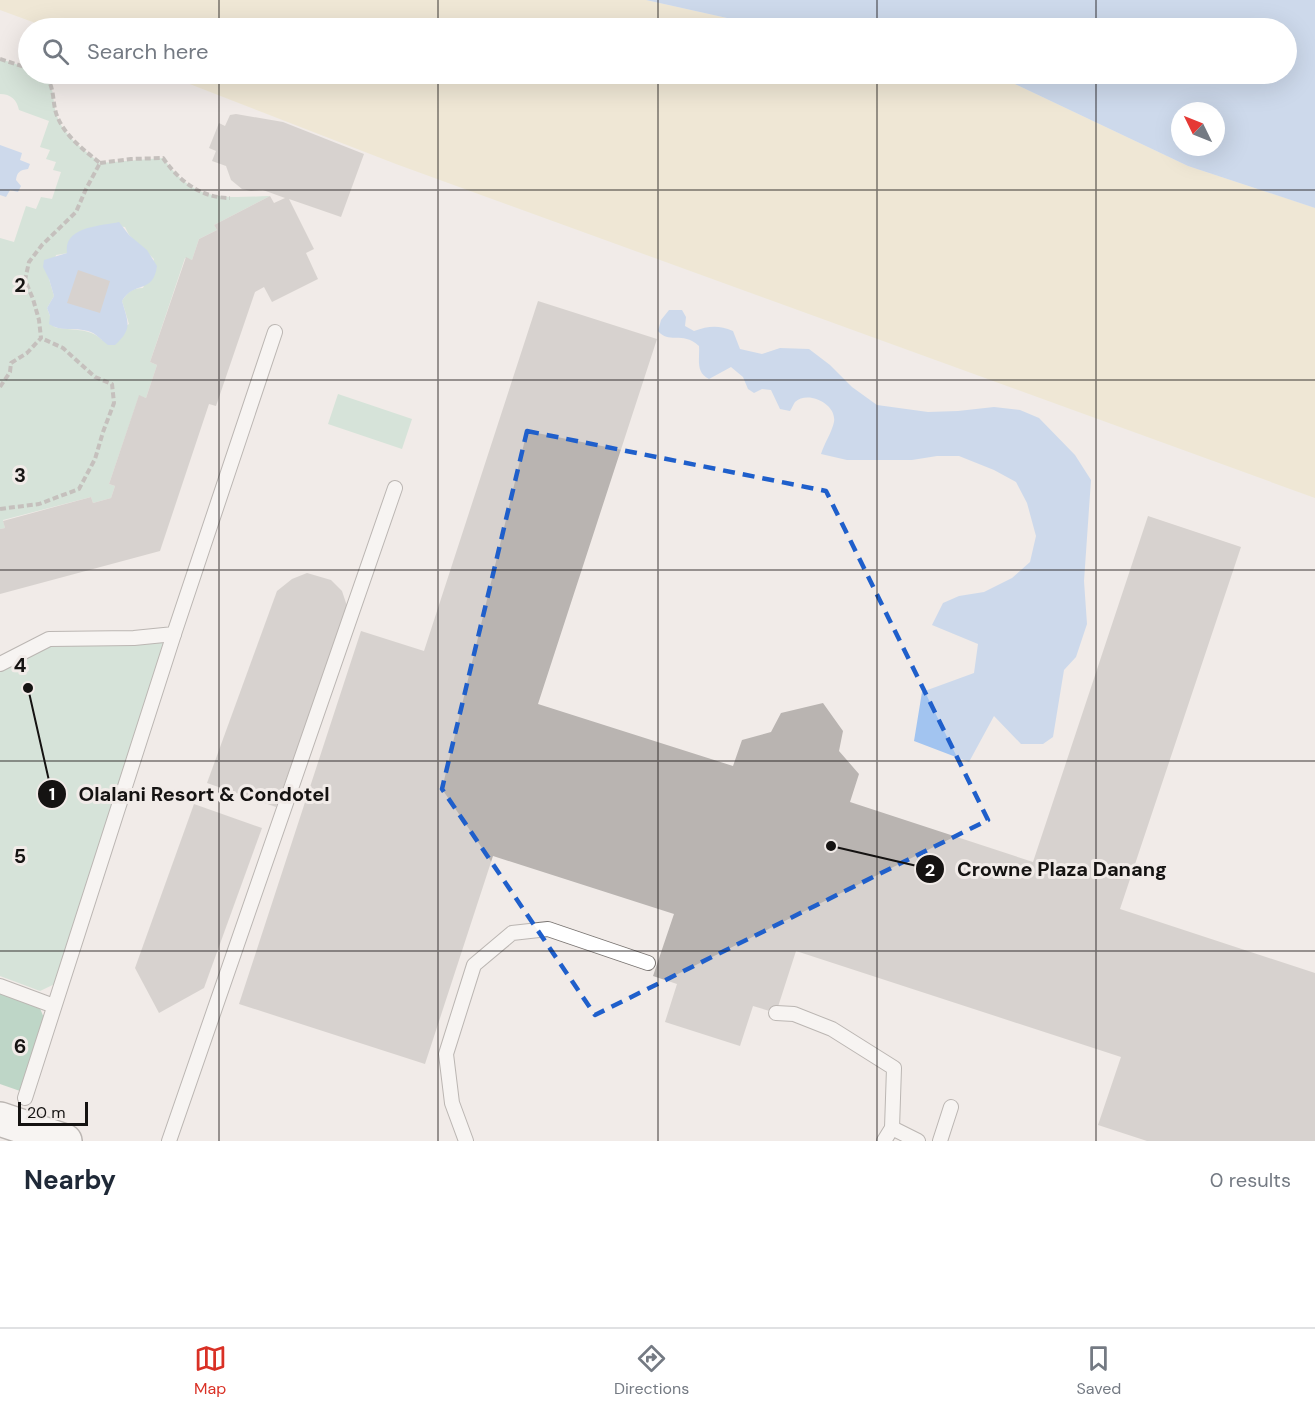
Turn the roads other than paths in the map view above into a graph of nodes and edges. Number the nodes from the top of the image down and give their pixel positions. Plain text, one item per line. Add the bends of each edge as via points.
1 (275, 332) dead end
2 (395, 488) dead end
3 (174, 634) junction
4 (0, 664) edge
5 (648, 963) dead end
6 (0, 986) edge
7 (54, 1006) junction
8 (776, 1013) dead end
9 (25, 1098) dead end
10 (951, 1107) dead end
11 (0, 1119) edge
12 (892, 1128) junction
13 (65, 1141) edge
14 (169, 1141) edge
15 (466, 1141) edge
16 (884, 1141) edge
17 (918, 1141) edge
18 (940, 1141) edge

1 - 3 lane
2 - 14 lane
3 - 4 lane via 50,639
3 - 7 lane
5 - 15 lane via 548,929 512,933 474,965 446,1054 452,1103
6 - 7 lane
7 - 9 lane
8 - 12 lane via 794,1014 832,1029 894,1068
10 - 18 lane
11 - 13 main road
12 - 16 lane
12 - 17 lane

